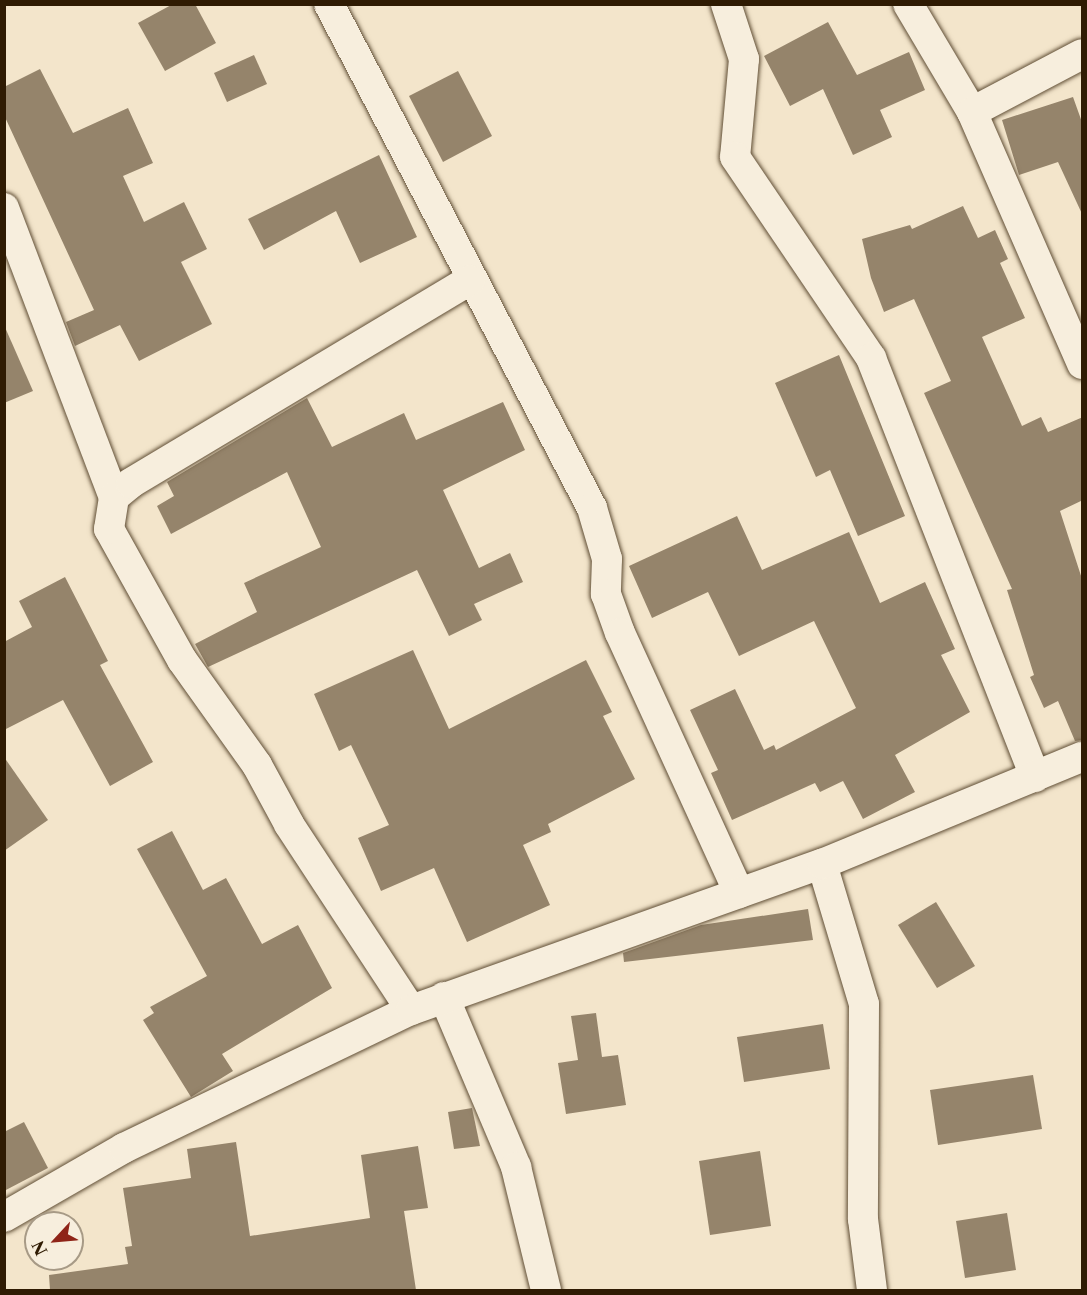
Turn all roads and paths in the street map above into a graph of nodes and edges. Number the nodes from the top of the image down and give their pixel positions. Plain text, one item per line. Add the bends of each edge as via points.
1 (329, 4) edge
2 (726, 4) edge
3 (908, 4) edge
4 (1083, 54) edge
5 (972, 112) junction
6 (4, 208) edge
7 (470, 280) junction
8 (1083, 364) edge
9 (114, 497) junction
10 (1083, 758) edge
11 (1035, 777) junction
12 (822, 864) junction
13 (740, 893) junction
14 (444, 997) junction
15 (411, 1010) junction
16 (4, 1217) edge
17 (546, 1290) edge
18 (872, 1290) edge

1 - 7 street
2 - 11 street via 744,59 735,157 871,358
3 - 5 street
4 - 5 street
5 - 8 street
6 - 9 street
7 - 9 street
7 - 13 street via 592,508 607,559 606,594 620,633
9 - 15 street via 110,530 182,660 257,765 289,824
10 - 11 street
11 - 12 street
12 - 13 street
12 - 18 street via 864,1004 863,1219
13 - 14 street
14 - 15 street
14 - 17 street via 516,1167
15 - 16 street via 124,1148

